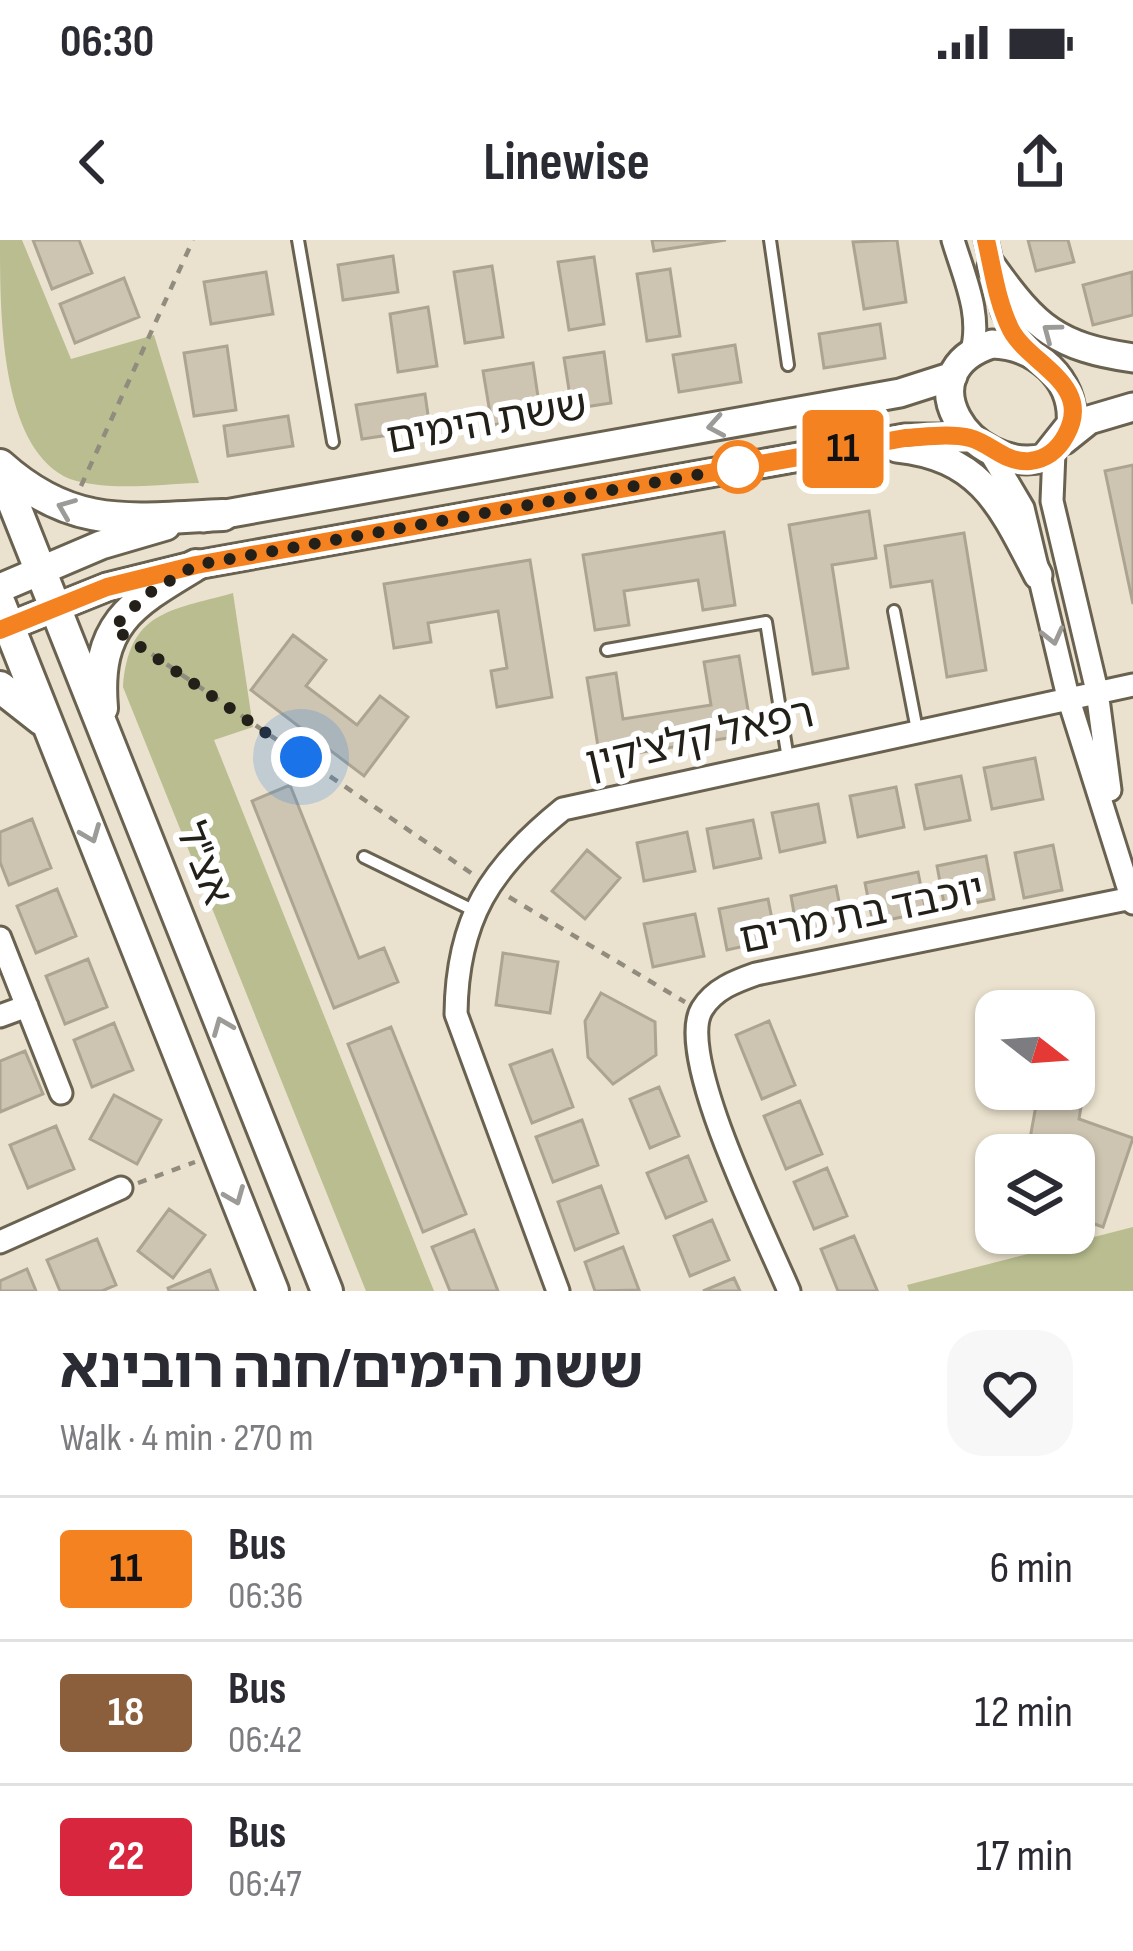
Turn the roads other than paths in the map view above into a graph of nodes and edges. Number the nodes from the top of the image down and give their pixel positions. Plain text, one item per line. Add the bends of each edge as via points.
1 (298, 240) edge
2 (770, 240) edge
3 (953, 240) edge
4 (989, 253) edge
5 (1035, 357) junction
6 (1133, 359) edge
7 (788, 365) dead end
8 (962, 365) junction
9 (1133, 407) edge
10 (333, 442) dead end
11 (979, 444) junction
12 (1059, 446) junction
13 (844, 448) junction
14 (0, 467) edge
15 (223, 515) junction
16 (196, 565) junction
17 (40, 570) junction
18 (1038, 575) junction
19 (0, 588) edge
20 (55, 607) junction
21 (894, 611) dead end
22 (3, 620) edge
23 (608, 650) dead end
24 (1133, 685) edge
25 (0, 687) edge
26 (1097, 691) junction
27 (1068, 697) junction
28 (48, 725) junction
29 (917, 730) junction
30 (104, 731) junction
31 (788, 759) junction
32 (1117, 838) junction
33 (364, 857) dead end
34 (1132, 900) edge
35 (475, 911) junction
36 (0, 938) edge
37 (27, 1006) junction
38 (0, 1016) edge
39 (61, 1093) dead end
40 (121, 1188) road end
41 (0, 1242) edge
42 (273, 1291) edge
43 (327, 1291) edge
44 (558, 1291) edge
45 (789, 1291) edge

1 - 10 lane
2 - 7 lane
3 - 8 street via 977,335
4 - 5 street via 1003,312
6 -> 4 main road via 1065,344 1021,306
5 - 6 main road via 1070,371
5 - 8 main road via 992,344
5 - 12 main road via 1068,390 1072,407
8 - 11 main road via 952,408
8 -> 15 main road, ששת הימים via 900,393
9 - 12 main road via 1090,420
11 - 12 main road via 1012,460
11 - 13 main road, ששת הימים via 905,438
11 - 18 street via 1023,508
12 - 26 street via 1052,501
13 - 16 main road, ששת הימים
13 - 18 main road via 901,448 968,470 1007,516
15 -> 14 main road via 118,520 70,511
14 - 17 main road, אצ"ל
15 - 17 main road, ששת הימים via 135,533
16 - 20 main road, ששת הימים
16 - 30 main road via 146,595 113,628 100,680
17 - 19 main road, ששת הימים
17 - 20 main road, אצ"ל
18 -> 27 street
20 - 22 main road, ששת הימים
20 - 30 main road, אצ"ל
21 - 29 lane
22 - 28 main road
23 - 31 lane via 766,622
24 - 26 street, רפאל קלצ'קין
25 - 28 main road
26 - 27 street, רפאל קלצ'קין
26 - 32 street
27 - 29 street, רפאל קלצ'קין
27 - 32 street
28 -> 42 main road
29 - 31 street, רפאל קלצ'קין
43 -> 30 main road, אצ"ל
31 - 35 street, רפאל קלצ'קין via 563,809 521,843
32 - 34 street
33 - 35 lane
34 - 45 street, יוכבד בת מרים via 756,974 714,994 694,1036 699,1069
35 - 44 street, רפאל קלצ'קין via 457,965 456,1014
36 - 37 street
37 - 38 street
37 - 39 street
40 - 41 street

